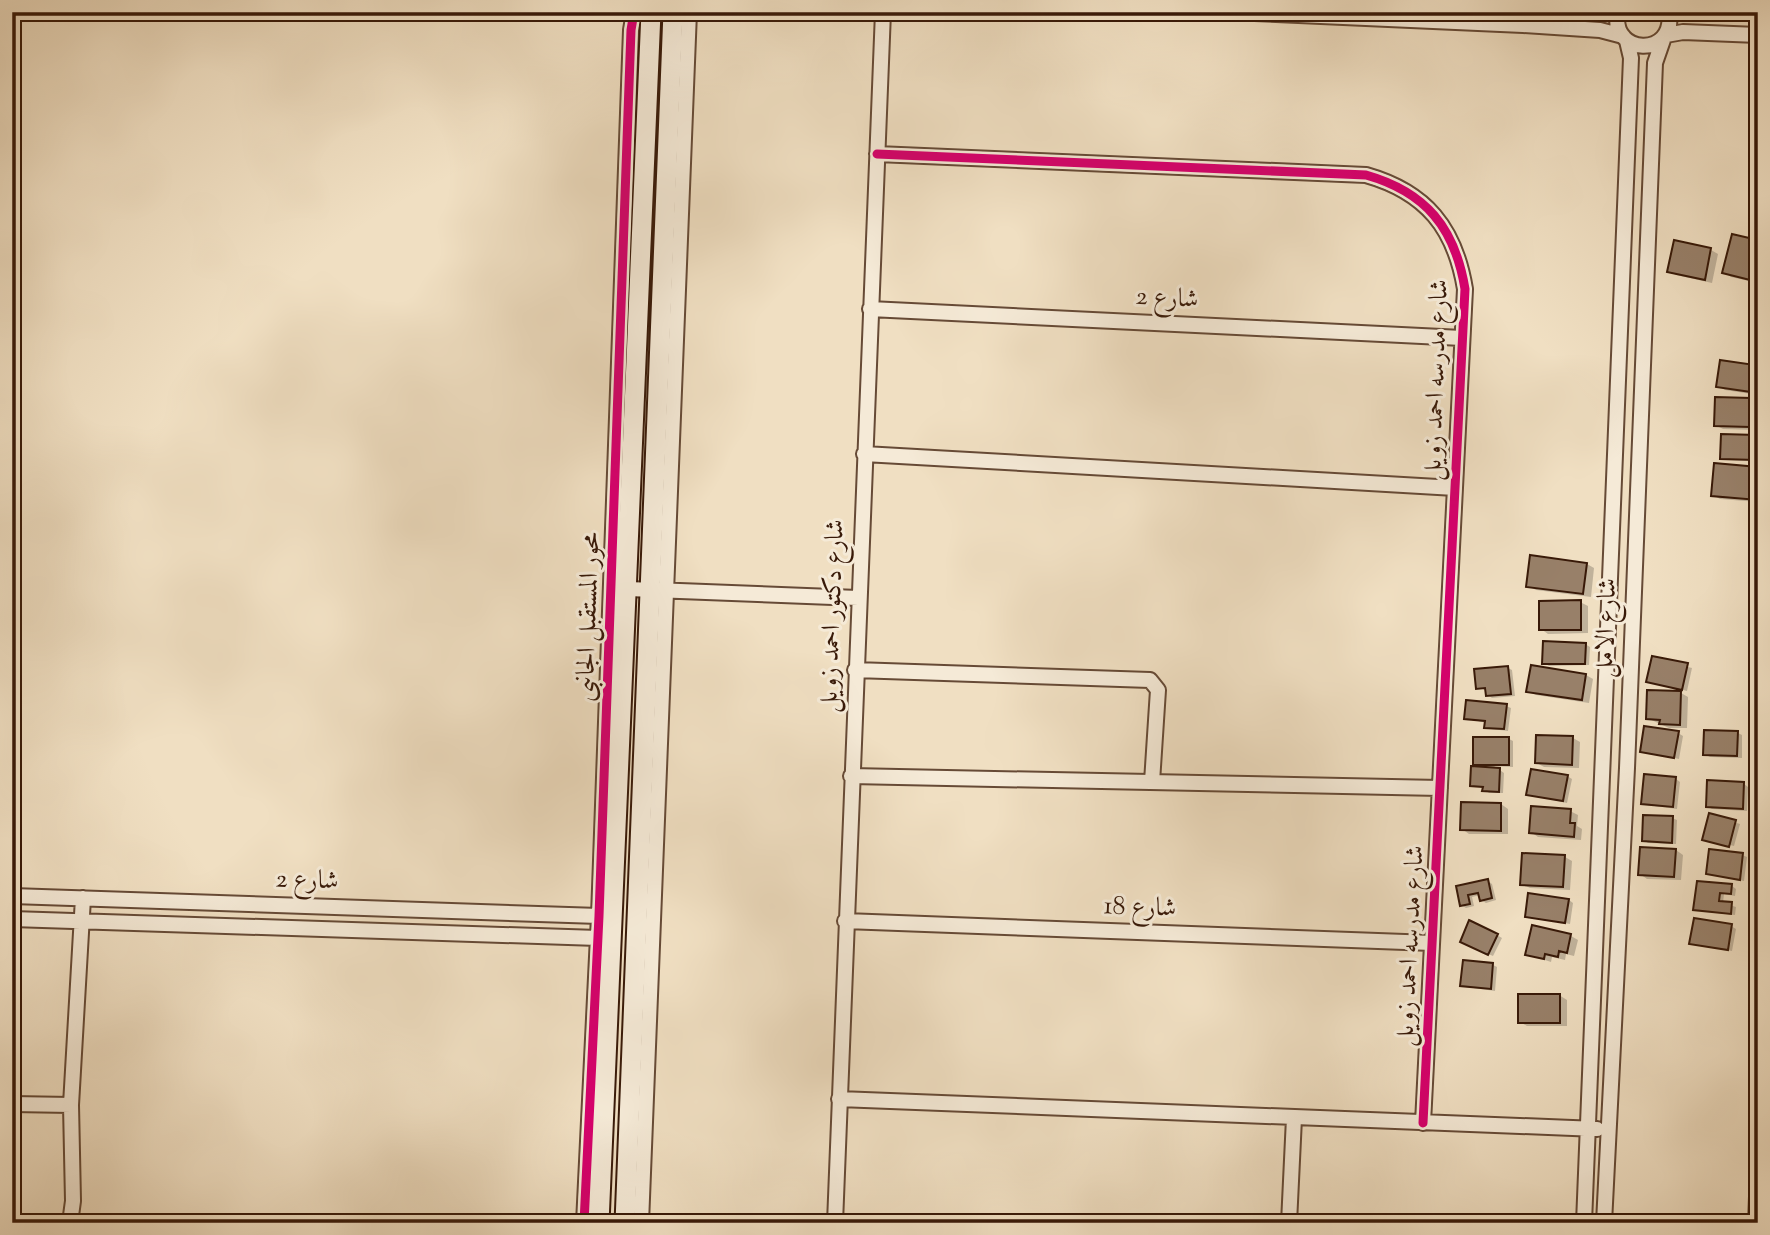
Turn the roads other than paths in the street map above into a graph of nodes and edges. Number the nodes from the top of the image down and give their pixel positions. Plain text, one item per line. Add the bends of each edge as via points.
1 (634, 12) edge
2 (651, 12) edge
3 (673, 12) edge
4 (689, 12) edge
5 (883, 12) edge
6 (1231, 12) edge
7 (1618, 12) edge
8 (1669, 12) edge
9 (1758, 34) edge
10 (1665, 36) junction
11 (1625, 38) junction
12 (877, 155) junction
13 (870, 309) junction
14 (1462, 338) junction
15 (864, 454) junction
16 (1455, 488) junction
17 (628, 589) junction
18 (658, 590) junction
19 (859, 598) junction
20 (855, 670) junction
21 (851, 776) junction
22 (1152, 782) junction
23 (1440, 788) junction
24 (12, 896) edge
25 (83, 898) junction
26 (352, 906) junction
27 (599, 916) junction
28 (12, 919) edge
29 (82, 921) junction
30 (845, 921) junction
31 (351, 930) junction
32 (598, 938) junction
33 (1432, 943) junction
34 (839, 1098) junction
35 (12, 1104) edge
36 (71, 1105) junction
37 (1294, 1118) junction
38 (1423, 1123) junction
39 (1587, 1129) junction
40 (1607, 1130) junction
41 (1758, 1170) edge
42 (71, 1223) edge
43 (583, 1223) edge
44 (599, 1223) edge
45 (625, 1223) edge
46 (641, 1223) edge
47 (835, 1223) edge
48 (1289, 1223) edge
49 (1584, 1223) edge
50 (1604, 1223) edge
51 (1756, 1223) edge

1 - 27 street, محور المستقبل الجانبى
2 - 17 street
3 - 18 street
4 - 18 street
5 - 12 street, شارع دكتور احمد زويل
6 - 11 street via 1561,27 1600,30
7 - 11 street, شارع الامل
8 - 10 street, شارع الامل
9 - 10 street via 1683,32
10 - 11 street via 1646,46
10 - 40 street, شارع الامل via 1655,63
11 - 39 street, شارع الامل via 1631,58
12 - 13 street, شارع دكتور احمد زويل
12 - 14 street, شارع مدرسه احمد زويل via 1366,176 1385,181 1434,214 1455,247 1465,289
13 - 14 street, شارع 2
13 - 15 street, شارع دكتور احمد زويل
14 - 16 street, شارع مدرسه احمد زويل
15 - 16 street
15 - 19 street, شارع دكتور احمد زويل
16 - 23 street, شارع مدرسه احمد زويل
17 - 18 street
17 - 44 street
18 - 19 street
18 - 45 street
18 - 46 street
19 - 20 street, شارع دكتور احمد زويل
20 - 21 street, شارع دكتور احمد زويل
20 - 22 street via 1150,680 1158,690
21 - 22 street
21 - 30 street, شارع دكتور احمد زويل
22 - 23 street
23 - 33 street, شارع مدرسه احمد زويل
24 - 25 street, شارع 2
25 - 26 street, شارع 2
25 - 29 street
26 - 27 street, شارع 2
26 - 31 street
27 - 32 street, محور المستقبل الجانبى
28 - 29 street, شارع 2
29 - 31 street, شارع 2
29 - 36 street
30 - 33 street, شارع 18
30 - 34 street, شارع دكتور احمد زويل
31 - 32 street, شارع 2
32 - 43 street, محور المستقبل الجانبى
33 - 38 street, شارع مدرسه احمد زويل
34 - 37 street
34 - 47 street, شارع دكتور احمد زويل
35 - 36 street
36 - 42 street
37 - 38 street
37 - 48 street
38 - 39 street
39 - 40 street
39 - 49 street, شارع الامل
40 - 50 street, شارع الامل
41 - 51 street

